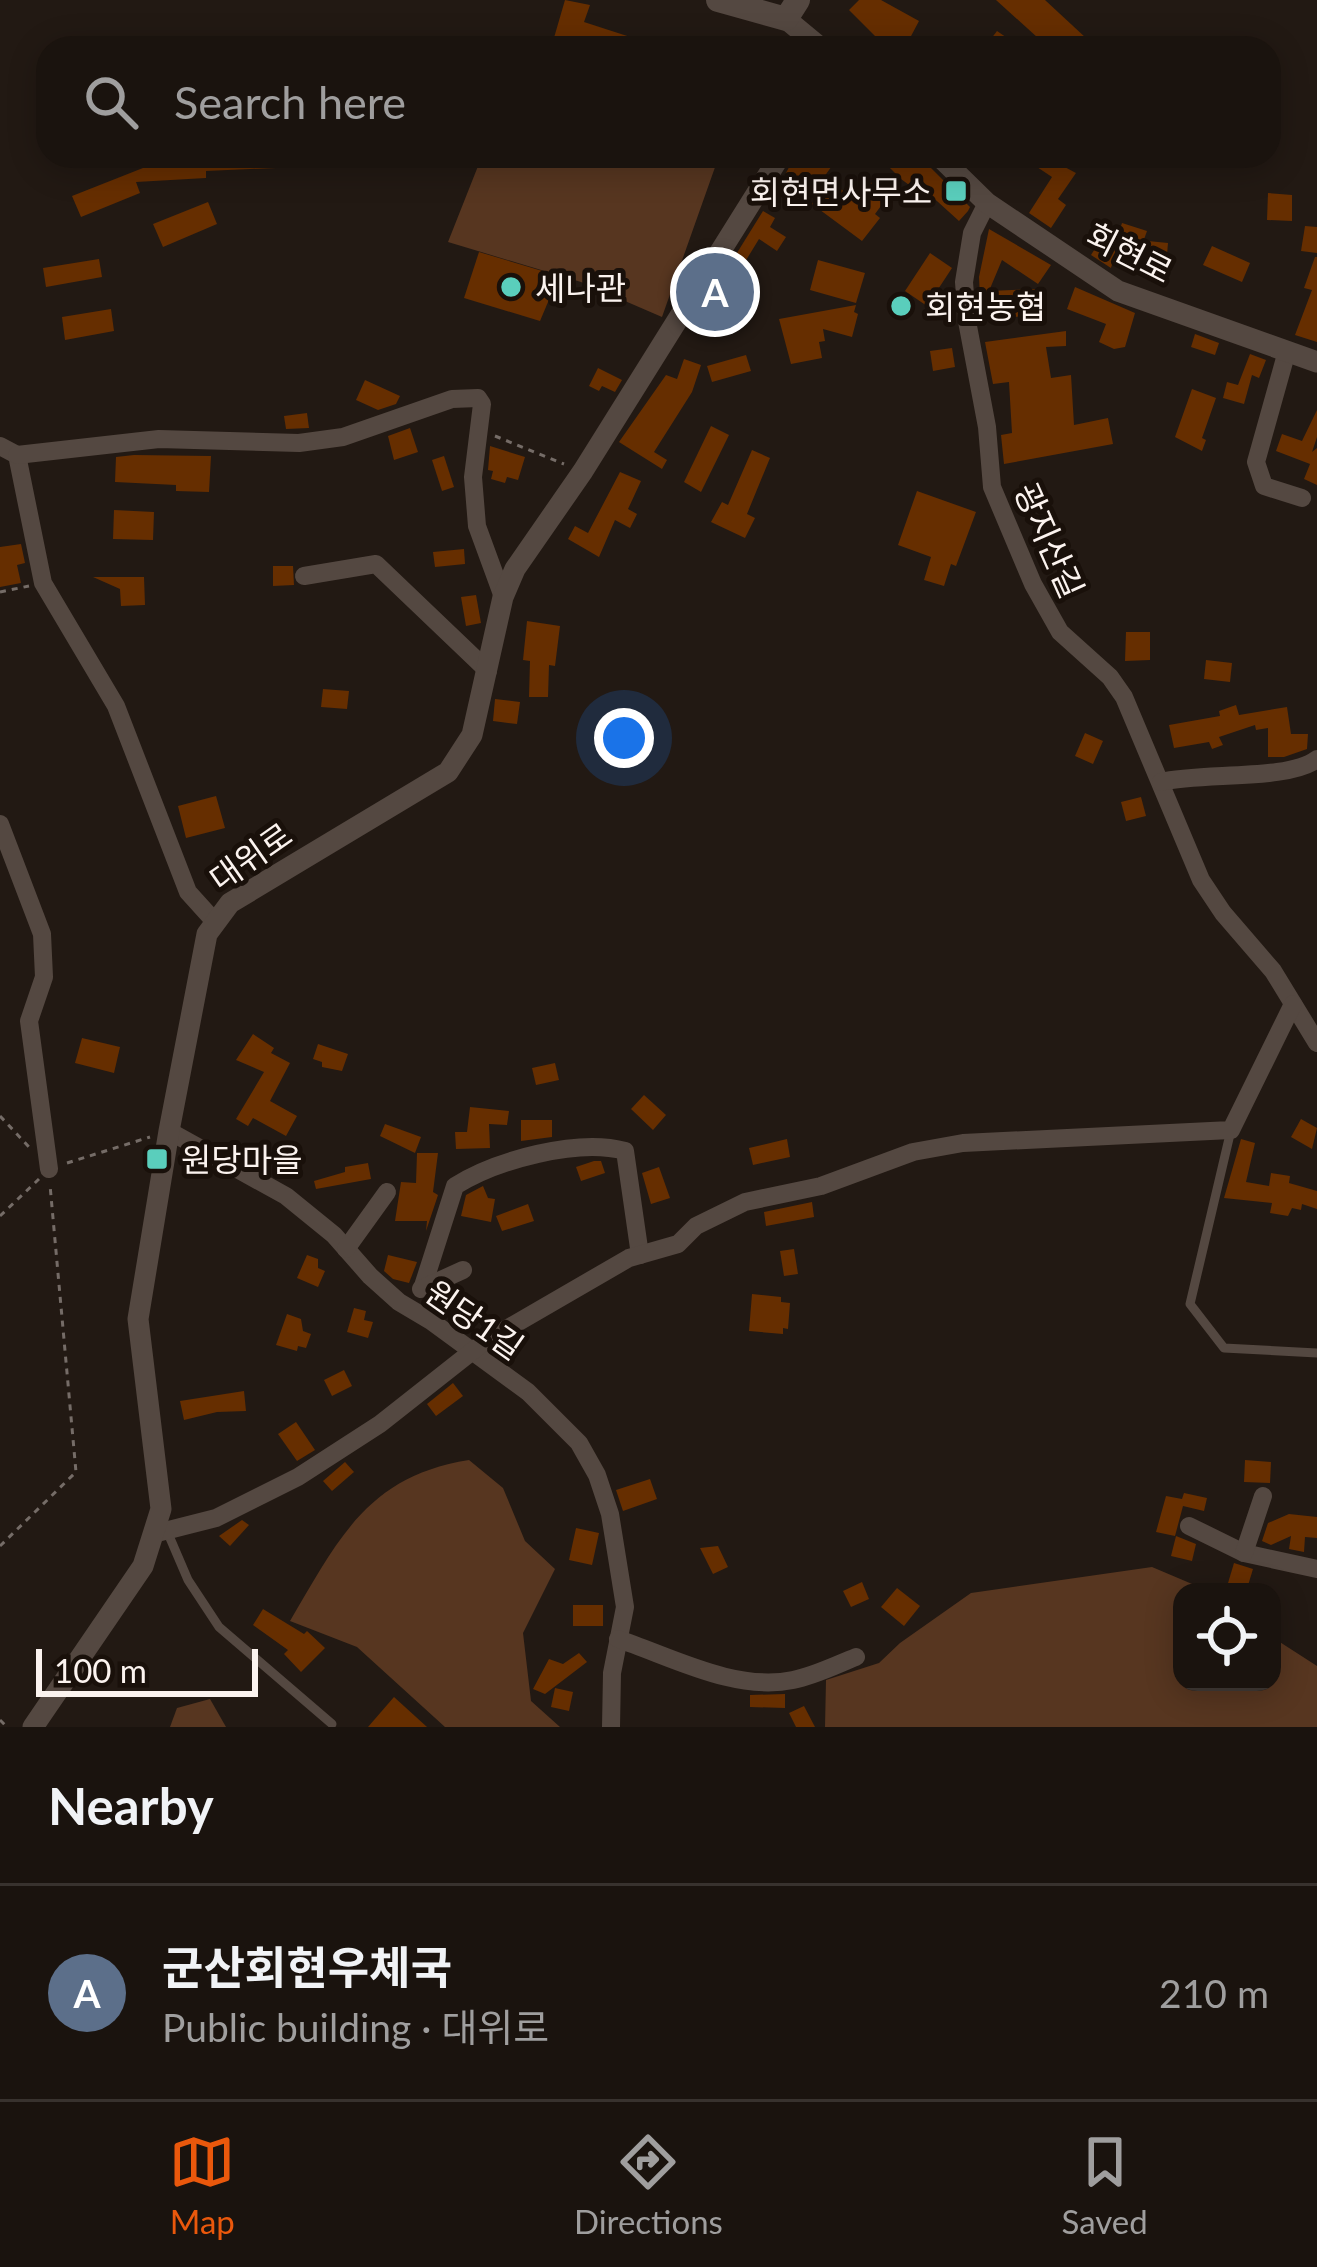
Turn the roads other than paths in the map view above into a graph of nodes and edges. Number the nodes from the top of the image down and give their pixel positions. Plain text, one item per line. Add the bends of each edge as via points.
1 (718, 0) edge
2 (780, 8) edge
3 (809, 36) edge
4 (772, 168) edge
5 (952, 168) edge
6 (987, 202) junction
7 (1287, 351) junction
8 (1317, 362) edge
9 (8, 450) edge
10 (1302, 498) dead end
11 (304, 576) dead end
12 (503, 598) junction
13 (488, 671) junction
14 (1317, 760) edge
15 (1161, 782) junction
16 (0, 824) edge
17 (216, 922) junction
18 (1293, 1004) junction
19 (1317, 1043) edge
20 (1231, 1130) junction
21 (169, 1131) junction
22 (49, 1169) road end
23 (387, 1192) dead end
24 (346, 1249) junction
25 (640, 1255) junction
26 (463, 1270) dead end
27 (423, 1286) junction
28 (409, 1308) junction
29 (472, 1352) junction
30 (1317, 1353) edge
31 (1263, 1496) dead end
32 (1189, 1526) dead end
33 (160, 1533) junction
34 (1244, 1552) junction
35 (1317, 1569) edge
36 (618, 1639) junction
37 (856, 1657) dead end
38 (332, 1724) dead end
39 (33, 1727) edge
40 (610, 1727) edge

1 - 2 main road
2 - 3 street
4 - 12 street, 대위로 via 539,529
5 - 6 street, 회현로
6 - 7 street, 회현로 via 1118,291
6 - 15 street, 광지산길 via 964,282 992,487 1060,632 1124,697
7 - 8 street, 회현로
7 - 10 street via 1256,463 1264,486
9 - 12 street via 159,439 298,443 478,398 477,526
9 - 17 street via 43,583 116,706 188,892
11 - 13 street via 376,564
12 - 13 street, 대위로
13 - 17 street, 대위로 via 472,735 448,772 230,903
14 - 15 street via 1293,770
15 - 18 street, 광지산길 via 1201,880
16 - 22 street via 41,934 44,977 29,1022
17 - 21 street, 대위로 via 207,934
18 - 19 street, 광지산길
18 - 20 street
20 - 25 street via 913,1152 746,1202 678,1244
20 - 30 lane via 1190,1304 1224,1348
21 - 24 street, 원당1길 via 286,1196
21 - 33 street, 대위로 via 138,1319
23 - 24 street
24 - 28 street, 원당1길
25 - 27 street via 625,1151 545,1153 455,1186
25 - 29 street
26 - 27 street
27 - 28 street
28 - 29 street, 원당1길
29 - 33 street via 298,1477 216,1518
29 - 36 street, 원당1길 via 559,1420 597,1475 625,1607
31 - 34 street
32 - 34 street
33 - 38 lane via 219,1627
33 - 39 street, 대위로
34 - 35 street
36 - 37 street via 745,1680 791,1681
36 - 40 street, 원당1길

